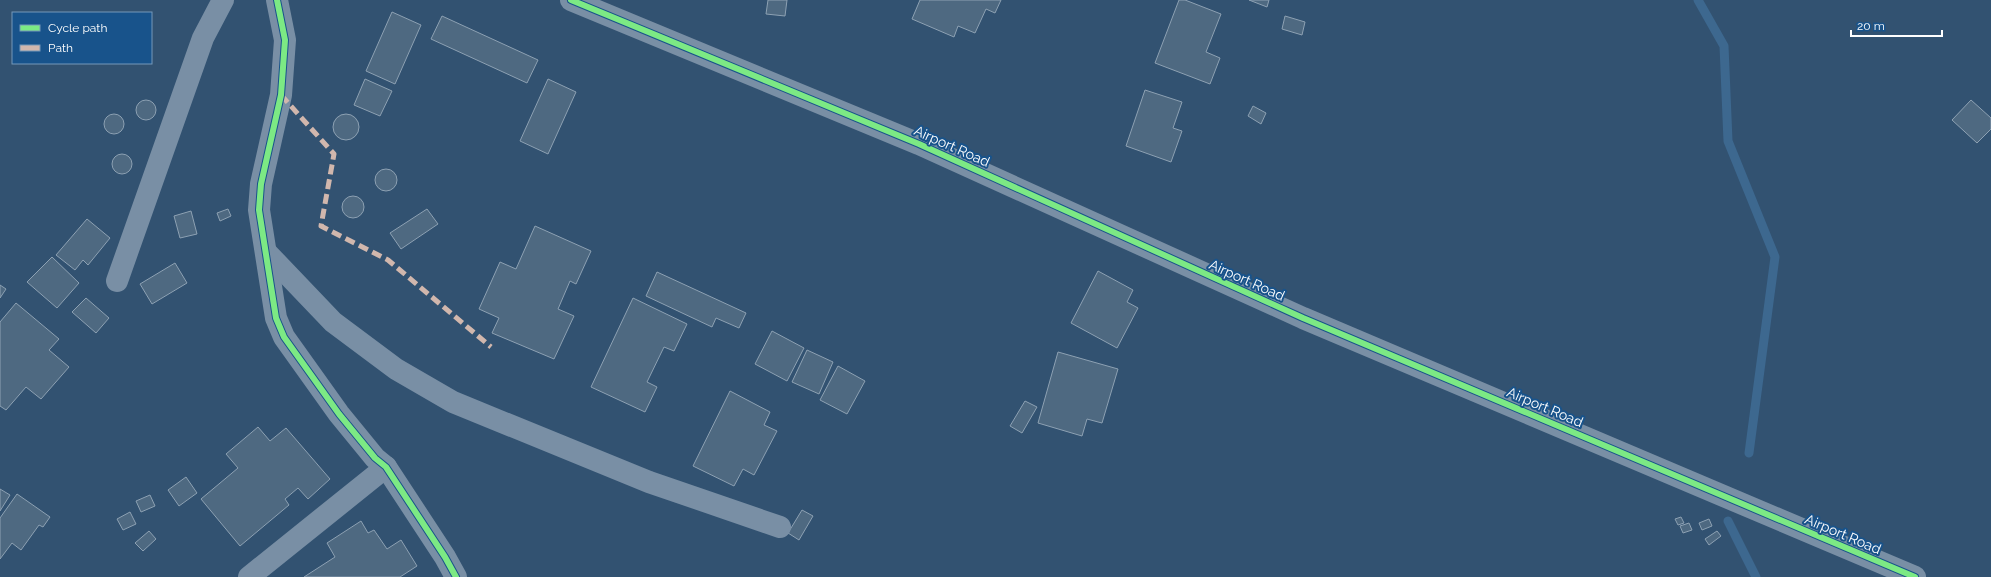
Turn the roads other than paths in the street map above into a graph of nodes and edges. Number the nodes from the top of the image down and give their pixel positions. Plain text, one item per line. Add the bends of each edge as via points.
1 (223, 0) edge
2 (277, 0) edge
3 (571, 0) edge
4 (267, 253) junction
5 (117, 281) dead end
6 (386, 467) junction
7 (780, 527) dead end
8 (249, 577) edge
9 (456, 577) edge
10 (1915, 577) edge

1 - 5 street via 203,38
2 - 4 street via 286,40 281,95 261,184 258,210
3 - 10 street, Airport Road via 912,141 1303,318
4 - 6 street via 276,318 284,337 339,414 375,458
4 - 7 street via 333,322 396,369 453,402 649,482
6 - 8 street
6 - 9 street

